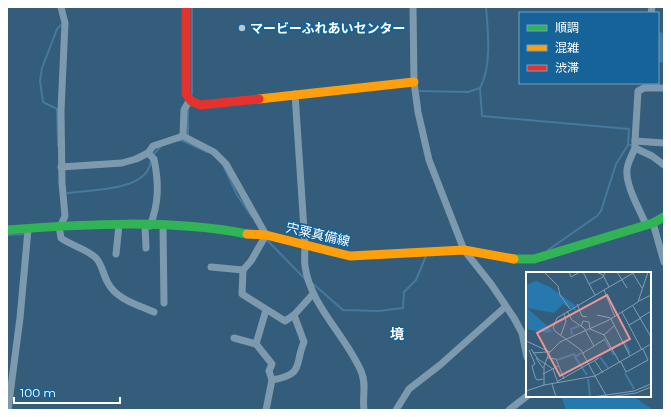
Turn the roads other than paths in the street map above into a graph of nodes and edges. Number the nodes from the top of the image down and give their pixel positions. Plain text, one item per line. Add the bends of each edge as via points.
1 (61, 7) edge
2 (186, 7) edge
3 (413, 7) edge
4 (414, 82) junction
5 (644, 86) edge
6 (664, 88) edge
7 (295, 94) junction
8 (189, 101) junction
9 (183, 136) junction
10 (664, 143) edge
11 (635, 145) junction
12 (148, 153) junction
13 (664, 166) edge
14 (61, 167) junction
15 (664, 217) edge
16 (650, 224) junction
17 (60, 225) junction
18 (119, 225) junction
19 (147, 226) junction
20 (163, 226) junction
21 (7, 230) edge
22 (28, 230) junction
23 (266, 235) junction
24 (305, 245) junction
25 (146, 248) dead end
26 (464, 250) junction
27 (116, 254) dead end
28 (664, 262) edge
29 (211, 267) dead end
30 (243, 270) junction
31 (313, 294) junction
32 (164, 303) dead end
33 (506, 307) junction
34 (266, 310) junction
35 (154, 312) dead end
36 (294, 315) junction
37 (234, 338) dead end
38 (256, 344) junction
39 (526, 352) edge
40 (272, 380) junction
41 (526, 397) edge
42 (8, 410) edge
43 (266, 410) edge
44 (364, 410) edge
45 (396, 410) edge
46 (509, 410) edge

1 - 14 street via 65,23
2 - 8 main road via 186,94
3 - 4 street
4 - 7 main road
4 - 26 street via 429,160
5 - 6 street
5 - 11 street via 638,91
7 - 8 main road via 200,105
7 - 24 street
8 - 9 street via 184,110
9 - 12 street via 153,146
9 - 23 street via 214,152 226,164
10 - 11 street
11 - 13 street
11 - 16 street via 627,175 633,196
12 - 14 street via 122,163
12 - 19 street via 154,159 158,196 157,209
14 - 17 street via 65,216
15 - 16 main road, 宍粟真備線
16 - 26 main road, 宍粟真備線 via 534,259 519,260
16 - 28 street
17 - 18 main road, 宍粟真備線
17 - 22 main road, 宍粟真備線
17 - 35 street via 61,238 95,257 102,266 107,283 119,296
18 - 19 main road, 宍粟真備線
18 - 27 street
19 - 20 main road, 宍粟真備線
19 - 25 street
20 - 23 main road, 宍粟真備線
20 - 32 street
21 - 22 main road, 宍粟真備線
22 - 42 street
23 - 24 main road, 宍粟真備線
23 - 30 street
24 - 26 main road, 宍粟真備線 via 350,256
24 - 31 street via 305,266
26 - 33 street
29 - 30 street
30 - 34 street via 242,294
31 - 36 street
31 - 44 street via 361,371 365,385 362,400
33 - 39 street via 522,333
33 - 45 street via 409,389
34 - 36 street via 285,321
34 - 38 street
36 - 40 street via 304,342 300,363 295,372 285,378
37 - 38 street
38 - 40 street via 272,364 269,371
40 - 43 street
41 - 46 street

